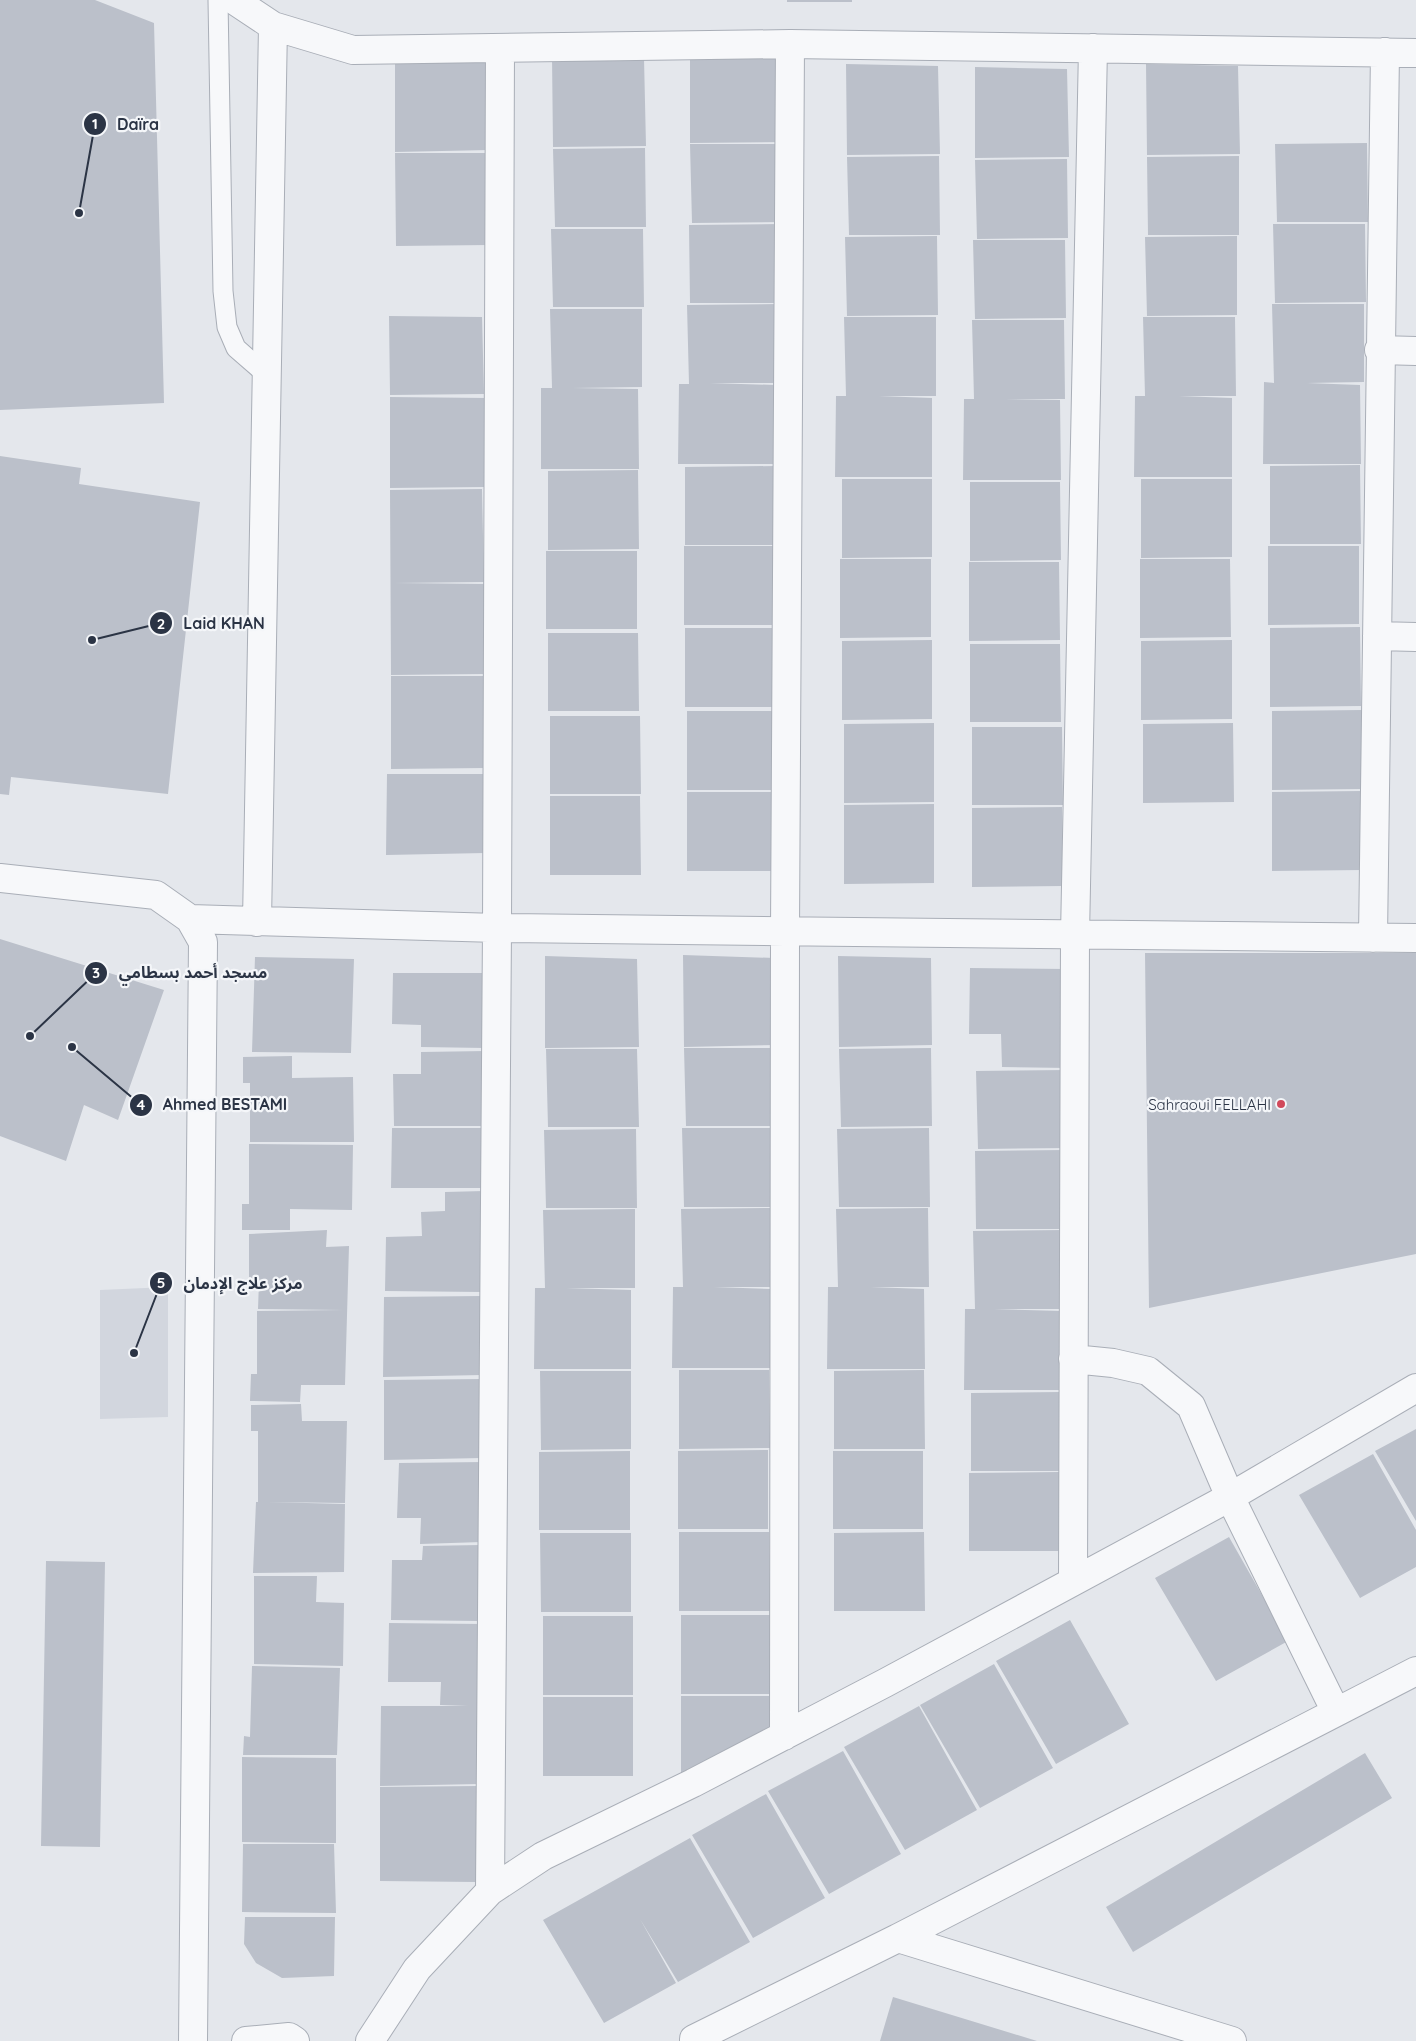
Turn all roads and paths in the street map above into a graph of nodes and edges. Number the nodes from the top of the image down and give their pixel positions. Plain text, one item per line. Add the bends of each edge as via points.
1 (218, 0) edge
2 (234, 0) edge
3 (273, 26) junction
4 (790, 44) junction
5 (500, 48) junction
6 (1093, 48) junction
7 (1385, 52) junction
8 (1416, 52) edge
9 (1379, 350) junction
10 (1416, 351) edge
11 (268, 376) junction
12 (1377, 636) junction
13 (1416, 637) edge
14 (0, 878) edge
15 (190, 919) junction
16 (256, 922) junction
17 (497, 928) junction
18 (785, 932) junction
19 (1074, 935) junction
20 (1373, 938) junction
21 (1416, 938) edge
22 (1073, 1359) junction
23 (1416, 1388) edge
24 (1230, 1497) junction
25 (1073, 1581) junction
26 (1416, 1671) edge
27 (1336, 1712) junction
28 (784, 1736) junction
29 (490, 1891) junction
30 (898, 1938) junction
31 (692, 2040) edge
32 (193, 2041) edge
33 (246, 2041) edge
34 (295, 2041) edge
35 (370, 2041) edge
36 (1232, 2041) edge

1 - 11 lane via 223,290 227,327 236,348
2 - 3 street
3 - 5 street via 352,50
3 - 11 street
4 - 5 street
4 - 6 street
4 - 18 street
5 - 17 street
6 - 7 street
6 - 19 street
7 - 8 street
7 - 9 street
9 - 10 street
9 - 12 street
11 - 16 street
12 - 13 street
12 - 20 street
14 - 15 street via 156,895
15 - 16 street
15 - 32 street via 203,942
16 - 17 street
17 - 18 street
17 - 29 street
18 - 19 street
18 - 28 street
19 - 20 street
19 - 22 street
20 - 21 street
22 - 24 street via 1114,1363 1148,1371 1191,1406
22 - 25 street
23 - 24 street
24 - 25 street
24 - 27 street
25 - 28 street
26 - 27 street
27 - 30 street
28 - 29 street via 543,1856
29 - 35 street via 417,1969
30 - 31 street
30 - 36 street
33 - 34 street via 289,2037

